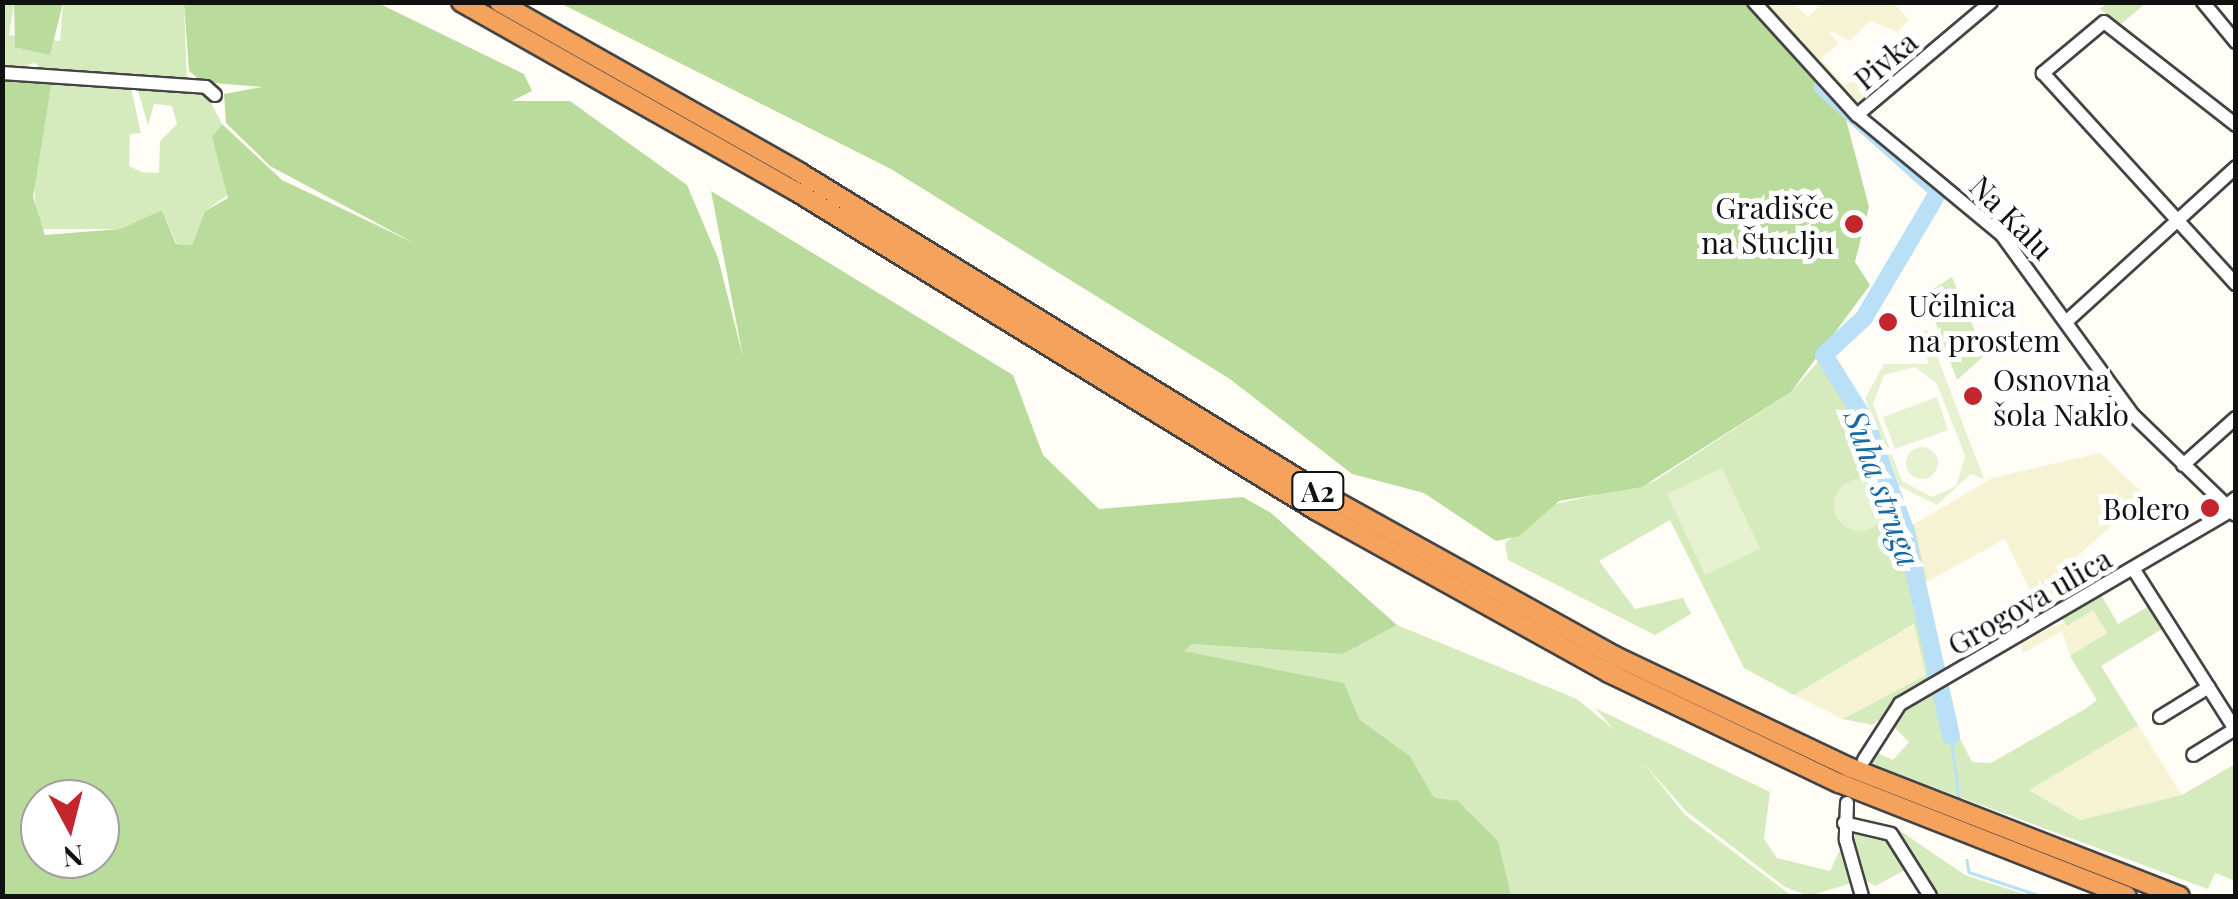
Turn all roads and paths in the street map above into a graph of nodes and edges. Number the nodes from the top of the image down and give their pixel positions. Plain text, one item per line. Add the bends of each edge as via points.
1 (461, 2) edge
2 (499, 2) edge
3 (1754, 2) edge
4 (1991, 2) edge
5 (2204, 2) edge
6 (2236, 42) edge
7 (2, 73) edge
8 (215, 95) dead end
9 (1874, 103) junction
10 (1858, 115) junction
11 (2236, 125) edge
12 (1884, 138) junction
13 (2236, 168) edge
14 (2178, 220) junction
15 (2236, 284) edge
16 (2067, 321) junction
17 (2236, 418) edge
18 (2183, 464) junction
19 (2231, 510) edge
20 (2134, 570) junction
21 (2209, 687) junction
22 (2160, 717) dead end
23 (2192, 755) dead end
24 (1864, 760) dead end
25 (1847, 803) dead end
26 (1844, 823) junction
27 (1862, 896) edge
28 (1930, 896) edge
29 (2127, 896) edge
30 (2180, 896) edge

1 - 29 highway, A2 via 797,192 1317,511 1609,673 1839,782
2 - 30 highway, A2 via 799,172 1322,494 1614,656 1851,768
3 - 10 street, Na Kalu
4 - 9 street, Pivka
5 - 6 street
7 - 8 street via 206,87
9 - 10 street, Pivka
9 - 12 street
10 - 12 street, Na Kalu
11 - 14 street via 2104,22 2042,72
12 - 16 street, Na Kalu via 2002,235
13 - 14 street
14 - 15 street
14 - 16 street
16 - 18 street, Na Kalu via 2132,414
17 - 18 street
18 - 19 street, Na Kalu
19 - 20 street, Grogova ulica
20 - 21 street, Grogova ulica
20 - 24 street, Grogova ulica via 1926,689 1882,722
21 - 22 street
21 - 23 street, Grogova ulica via 2235,728
25 - 26 street
26 - 27 street
26 - 28 street via 1891,834

